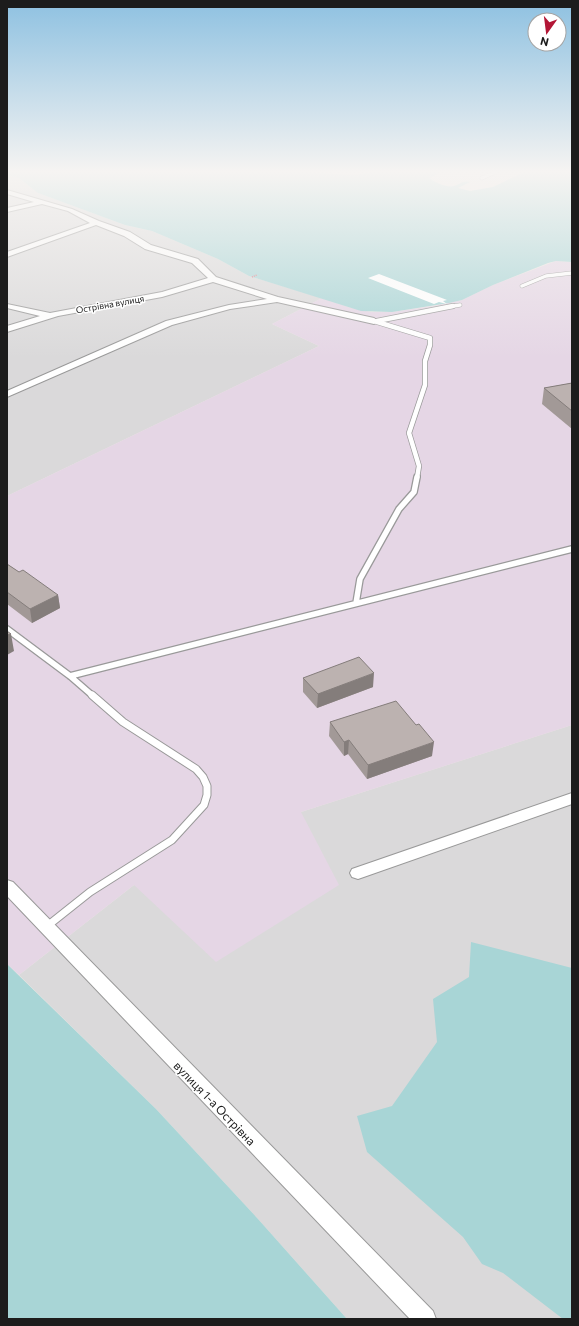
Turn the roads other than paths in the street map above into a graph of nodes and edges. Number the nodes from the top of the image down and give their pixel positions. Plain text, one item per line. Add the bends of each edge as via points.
1 (66, 234) edge
2 (127, 234) edge
3 (7, 255) edge
4 (572, 273) edge
5 (213, 279) junction
6 (522, 286) dead end
7 (276, 299) junction
8 (7, 306) edge
9 (460, 306) dead end
10 (49, 315) junction
11 (374, 321) junction
12 (7, 329) edge
13 (7, 394) edge
14 (572, 549) edge
15 (356, 604) junction
16 (7, 628) edge
17 (70, 676) junction
18 (572, 798) edge
19 (358, 872) dead end
20 (7, 886) edge
21 (45, 928) junction
22 (425, 1319) edge

1 - 3 street
2 - 5 street via 148,247 195,261
4 - 6 lane via 540,276
5 - 7 street
5 - 10 street, Острівна вулиця via 173,293
7 - 11 street
7 - 13 street via 229,307 169,323
8 - 10 street
9 - 11 lane
10 - 12 street, Острівна вулиця
11 - 15 lane via 430,338 430,345 425,360 425,385 409,433 419,466 414,492 399,509 360,579
14 - 15 lane
15 - 17 lane
16 - 17 lane
17 - 21 lane via 123,722 196,769 207,786 207,795 204,805 172,840 90,892
18 - 19 street
20 - 21 street, вулиця 1-а Острівна
21 - 22 street, вулиця 1-а Острівна

